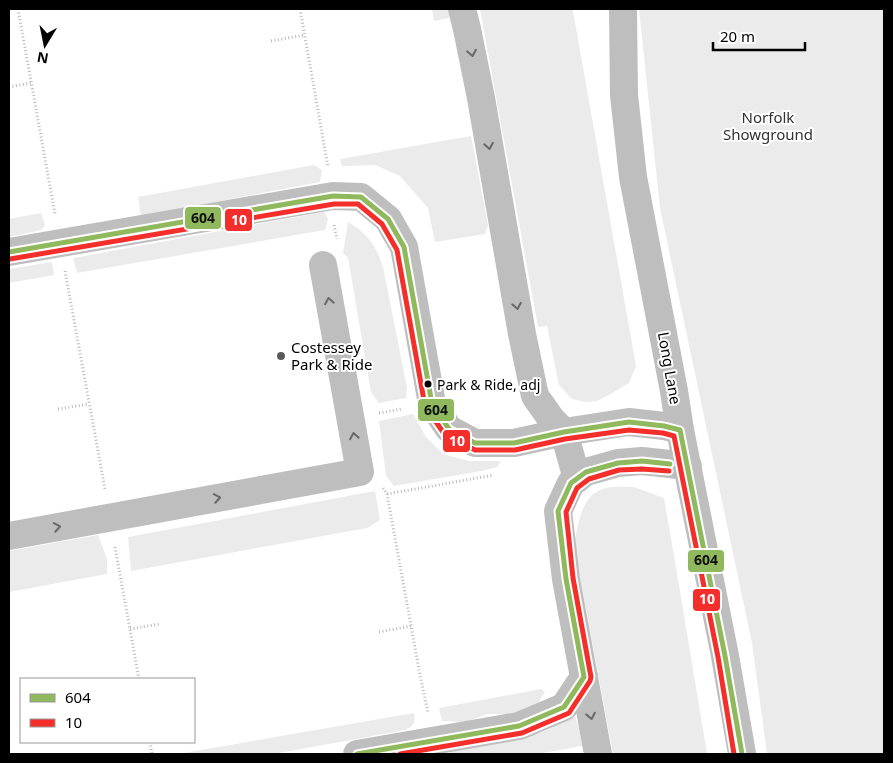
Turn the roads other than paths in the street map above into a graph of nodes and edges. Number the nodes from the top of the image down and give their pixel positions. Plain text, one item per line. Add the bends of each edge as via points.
1 (462, 9) edge
2 (623, 9) edge
3 (9, 252) edge
4 (323, 265) dead end
5 (680, 430) junction
6 (564, 432) junction
7 (688, 466) junction
8 (577, 479) junction
9 (9, 536) edge
10 (584, 677) junction
11 (357, 754) edge
12 (598, 754) edge
13 (742, 754) edge

1 -> 6 street via 535,396
2 - 5 street, Long Lane via 624,95 633,177
3 - 6 street via 333,196 361,197 388,219 404,247 432,404 449,429 476,443 514,443
9 -> 4 street via 360,472
5 - 6 street via 629,422
5 - 7 street, Long Lane
6 - 8 street
7 - 8 street via 642,461 618,463 586,472
7 - 13 street, Long Lane
8 - 10 street via 571,483 558,511 566,579
10 - 11 street via 564,706 518,726
10 -> 12 street

